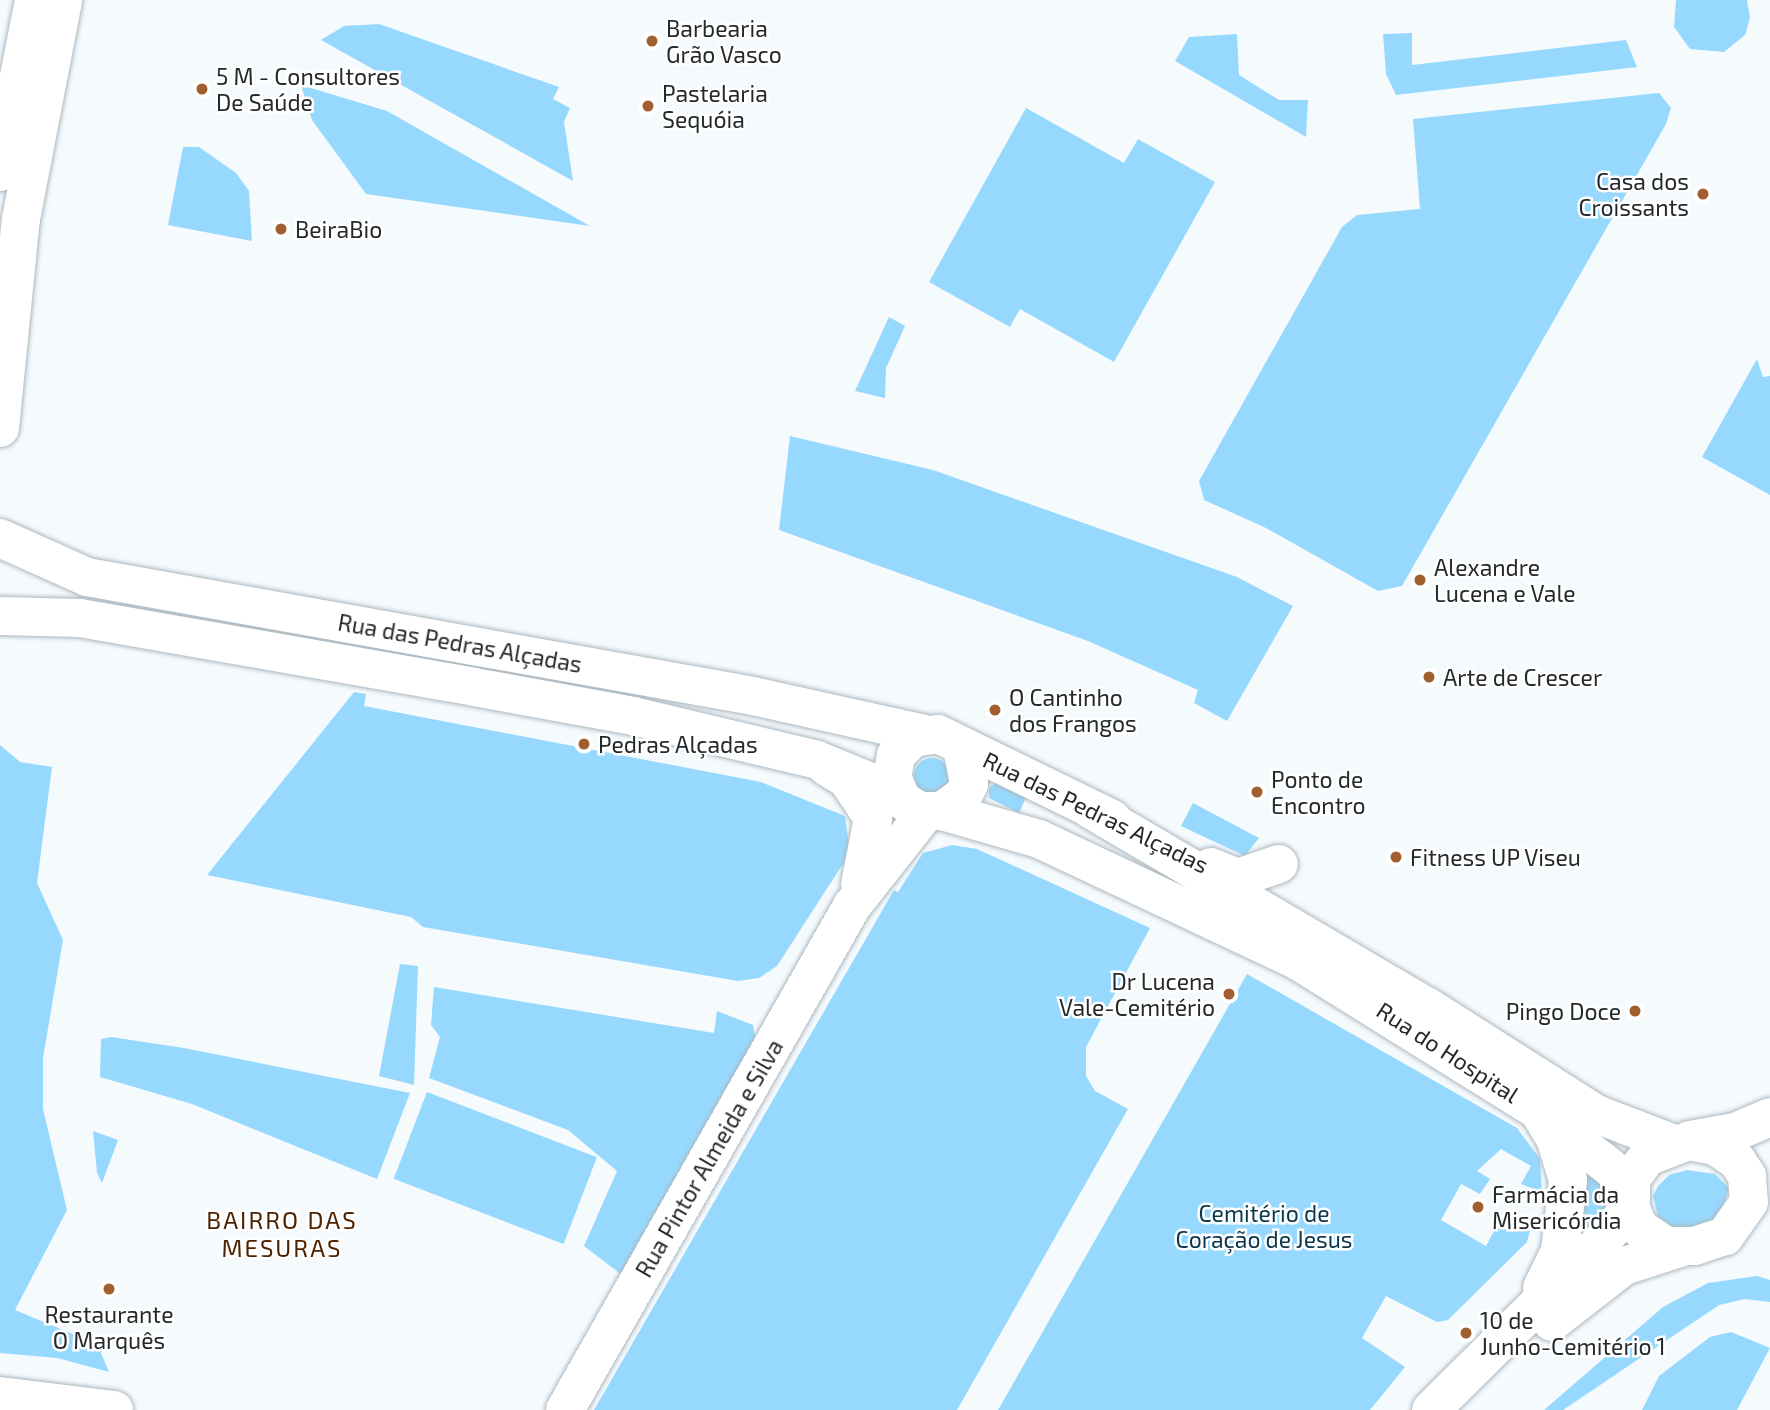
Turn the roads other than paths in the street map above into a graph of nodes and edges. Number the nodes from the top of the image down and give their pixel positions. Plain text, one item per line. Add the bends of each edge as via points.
1 (34, 0) edge
2 (64, 0) edge
3 (0, 172) edge
4 (0, 428) edge
5 (0, 538) edge
6 (0, 546) edge
7 (0, 564) edge
8 (0, 616) edge
9 (925, 734) junction
10 (962, 747) junction
11 (817, 760) junction
12 (910, 796) junction
13 (1090, 809) junction
14 (868, 858) junction
15 (1279, 864) joint
16 (852, 906) junction
17 (1251, 940) joint
18 (1414, 998) junction
19 (1536, 1109) junction
20 (1770, 1117) edge
21 (1681, 1142) junction
22 (1770, 1174) edge
23 (1630, 1191) junction
24 (1738, 1225) junction
25 (1680, 1248) junction
26 (1523, 1316) junction
27 (0, 1396) edge
28 (114, 1410) edge
29 (565, 1410) edge
30 (1431, 1410) edge
31 (1464, 1410) edge

1 - 3 main road
2 - 4 main road via 21,219
5 - 9 main road, Rua das Pedras Alçadas via 87,577 753,696
6 - 7 main road
8 - 11 main road, Rua das Pedras Alçadas via 80,618 461,685 633,716
9 - 10 main road, Rua das Pedras Alçadas via 950,738
9 - 12 main road via 904,745
10 - 12 main road, Rua das Pedras Alçadas via 969,784 963,796
10 - 13 main road, Rua das Pedras Alçadas
11 - 12 main road, Rua das Pedras Alçadas
11 - 14 main road, Rua Pintor Almeida e Silva via 847,779 868,803 874,830
12 - 14 main road
12 - 16 main road, Rua Pintor Almeida e Silva
12 - 17 main road, Rua das Pedras Alçadas via 1040,839
13 - 15 main road, Rua das Pedras Alçadas via 1230,877 1251,877
13 - 18 main road, Rua do Hospital
14 - 16 main road, Rua Pintor Almeida e Silva
15 - 18 main road, Rua do Hospital via 1283,904 1402,982
16 - 29 main road, Rua Pintor Almeida e Silva
17 - 19 main road, Rua do Hospital via 1348,989
18 - 21 main road, Rua do Hospital via 1596,1114
19 - 23 main road, Rua do Hospital
19 - 26 main road via 1563,1158 1568,1205 1560,1251
20 - 21 main road via 1725,1135
21 - 23 main road via 1640,1163
21 - 24 main road via 1715,1146 1742,1168 1749,1194
22 - 24 main road
23 - 25 main road via 1639,1228 1651,1239
23 - 26 main road via 1619,1223
24 - 25 main road via 1713,1242
25 - 31 main road via 1638,1258 1608,1275 1547,1326
26 - 30 main road
27 - 28 main road

